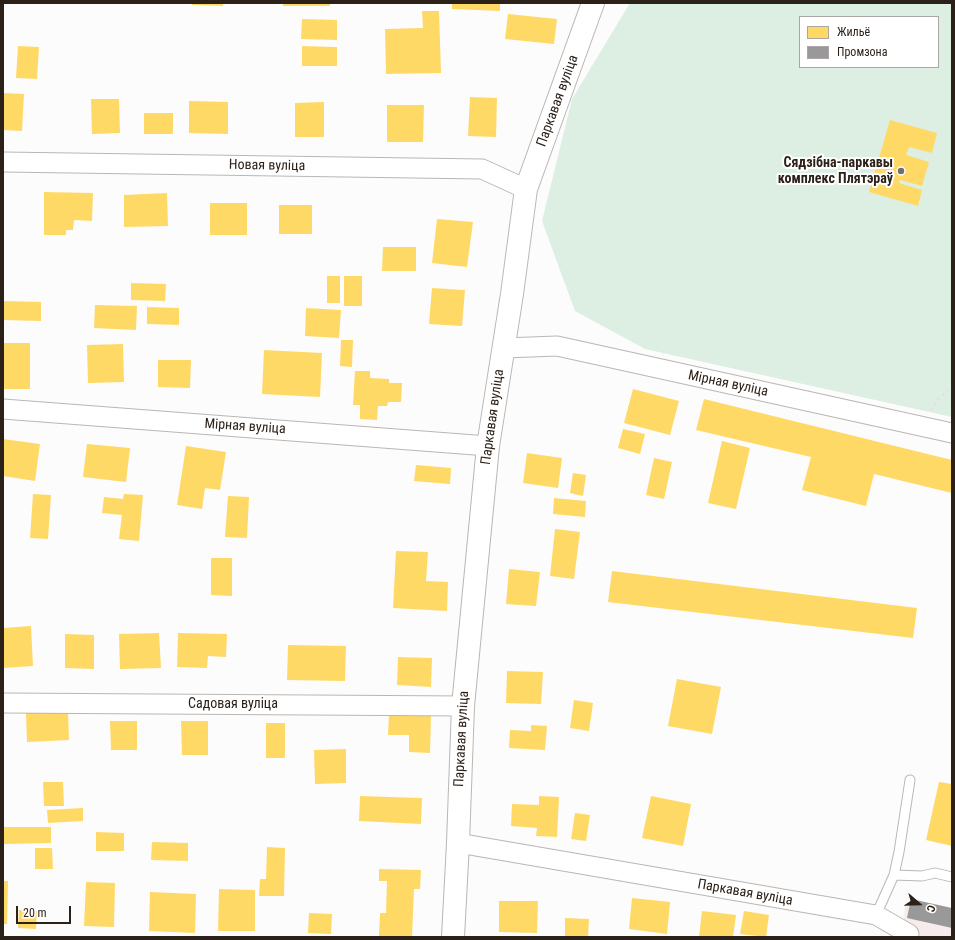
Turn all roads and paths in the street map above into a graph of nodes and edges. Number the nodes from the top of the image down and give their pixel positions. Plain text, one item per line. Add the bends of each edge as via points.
1 (593, 3) edge
2 (3, 162) edge
3 (526, 189) junction
4 (504, 348) junction
5 (952, 387) edge
6 (3, 409) edge
7 (921, 426) junction
8 (952, 433) edge
9 (488, 446) junction
10 (3, 703) edge
11 (463, 706) junction
12 (910, 780) dead end
13 (458, 843) junction
14 (894, 875) junction
15 (952, 877) edge
16 (876, 915) junction
17 (910, 936) edge
18 (454, 937) edge

1 - 3 street, Паркавая вуліца
2 - 3 street, Новая вуліца via 482,169
3 - 4 street, Паркавая вуліца
4 - 7 street, Мірная вуліца via 557,346
4 - 9 street, Паркавая вуліца
5 - 7 path via 938,399
6 - 9 street, Мірная вуліца
7 - 8 street, Мірная вуліца
9 - 11 street, Паркавая вуліца
10 - 11 street, Садовая вуліца
11 - 13 street, Паркавая вуліца
12 - 14 lane
13 - 16 street, Паркавая вуліца
13 - 18 street, Паркавая вуліца
14 - 15 lane via 922,876 935,873
14 - 16 lane
16 - 17 street, Паркавая вуліца

